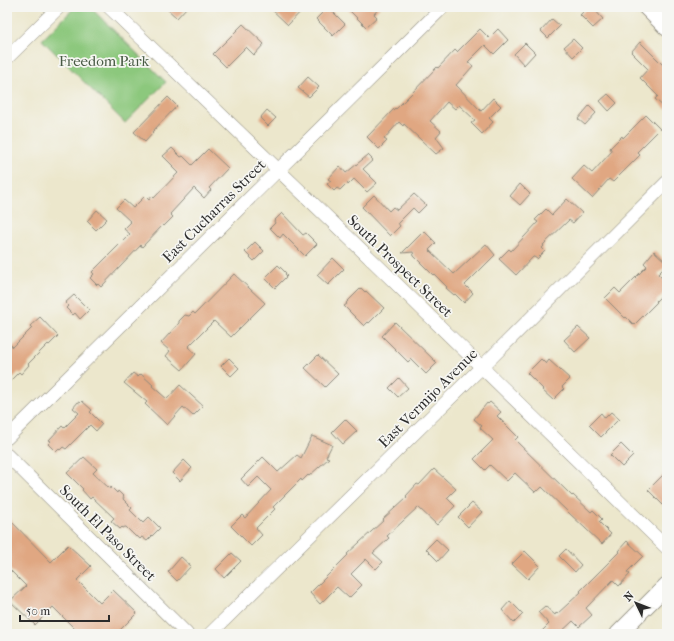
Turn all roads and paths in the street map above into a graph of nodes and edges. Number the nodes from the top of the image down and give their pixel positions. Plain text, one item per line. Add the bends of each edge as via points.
1 (59, 7) edge
2 (109, 7) edge
3 (443, 7) edge
4 (646, 7) edge
5 (667, 28) edge
6 (7, 58) edge
7 (278, 170) junction
8 (667, 182) edge
9 (482, 367) junction
10 (7, 438) edge
11 (7, 455) edge
12 (667, 548) edge
13 (667, 585) edge
14 (187, 634) edge
15 (210, 634) edge
16 (618, 634) edge

1 - 6 street
2 - 7 street, South Prospect Street
3 - 7 street, East Cucharras Street
4 - 5 street
7 - 9 street, South Prospect Street
7 - 10 street, East Cucharras Street
8 - 9 street, East Vermijo Avenue
9 - 12 street, South Prospect Street
9 - 15 street, East Vermijo Avenue
11 - 14 street, South El Paso Street
13 - 16 street

